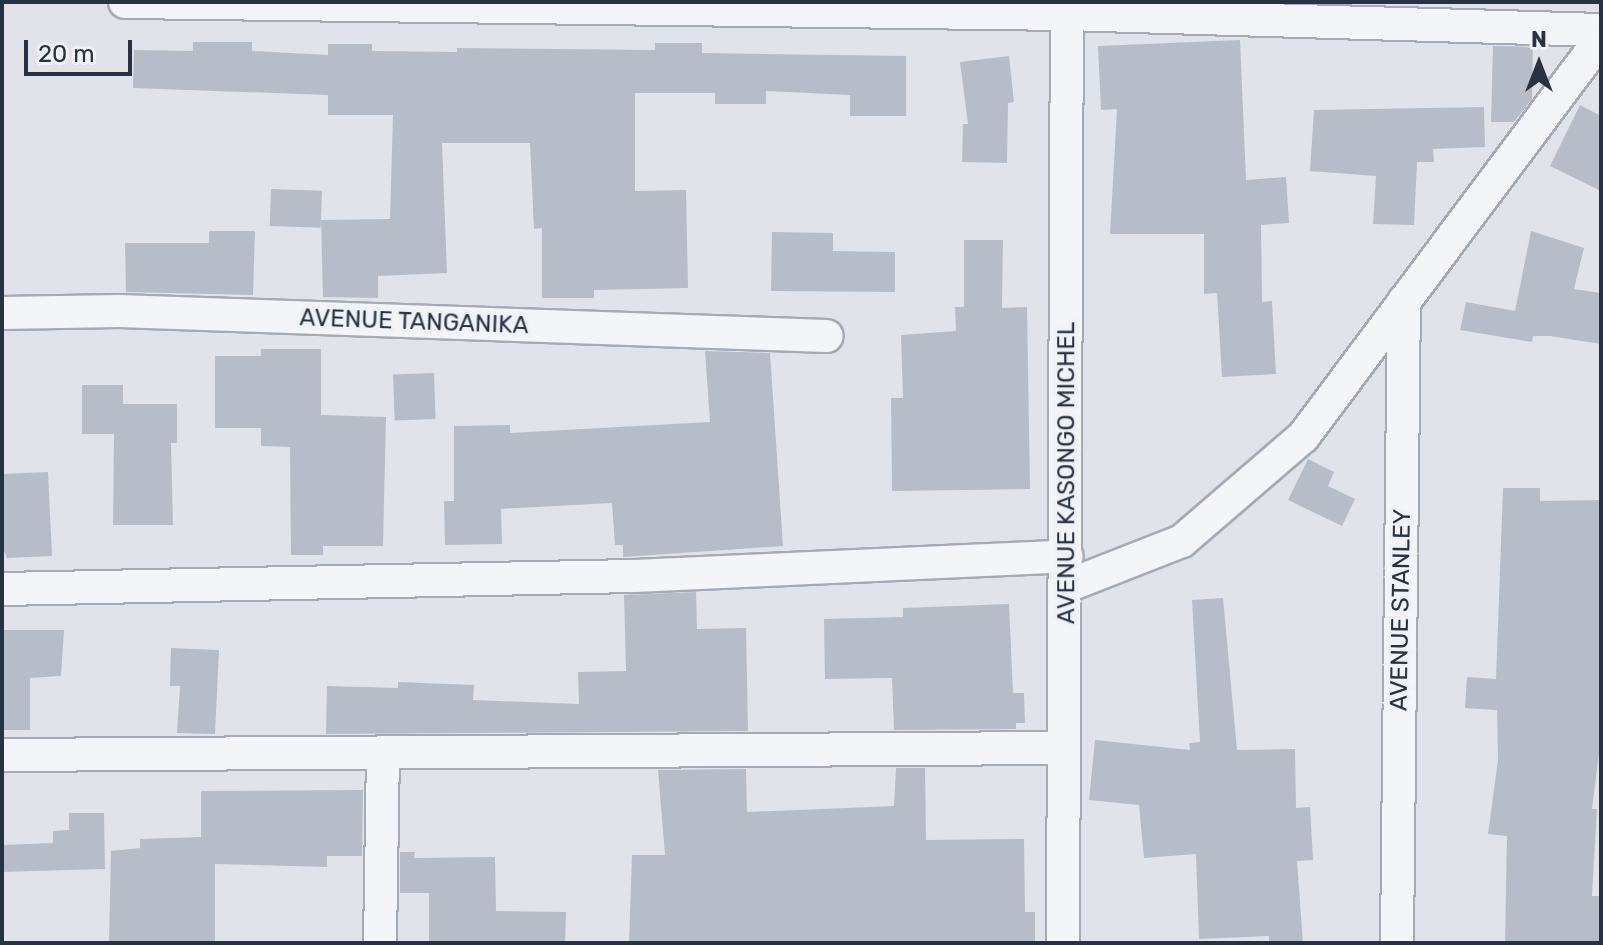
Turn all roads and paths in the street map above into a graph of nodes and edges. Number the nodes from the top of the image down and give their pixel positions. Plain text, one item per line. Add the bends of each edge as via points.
1 (125, 2) edge
2 (1067, 8) edge
3 (1601, 30) edge
4 (1601, 38) edge
5 (1404, 301) junction
6 (2, 313) edge
7 (827, 336) dead end
8 (1067, 571) junction
9 (2, 589) edge
10 (1063, 748) junction
11 (2, 755) edge
12 (383, 755) junction
13 (1397, 931) edge
14 (380, 943) edge
15 (1063, 943) edge

1 - 2 street
2 - 3 street
2 - 8 street, AVENUE KASONGO MICHEL
4 - 5 street
5 - 8 street via 1303,437 1182,541
5 - 13 street, AVENUE STANLEY
6 - 7 street, AVENUE TANGANIKA via 119,311
8 - 9 street
8 - 10 street, AVENUE KASONGO MICHEL
10 - 12 street
10 - 15 street, AVENUE KASONGO MICHEL
11 - 12 street
12 - 14 street

